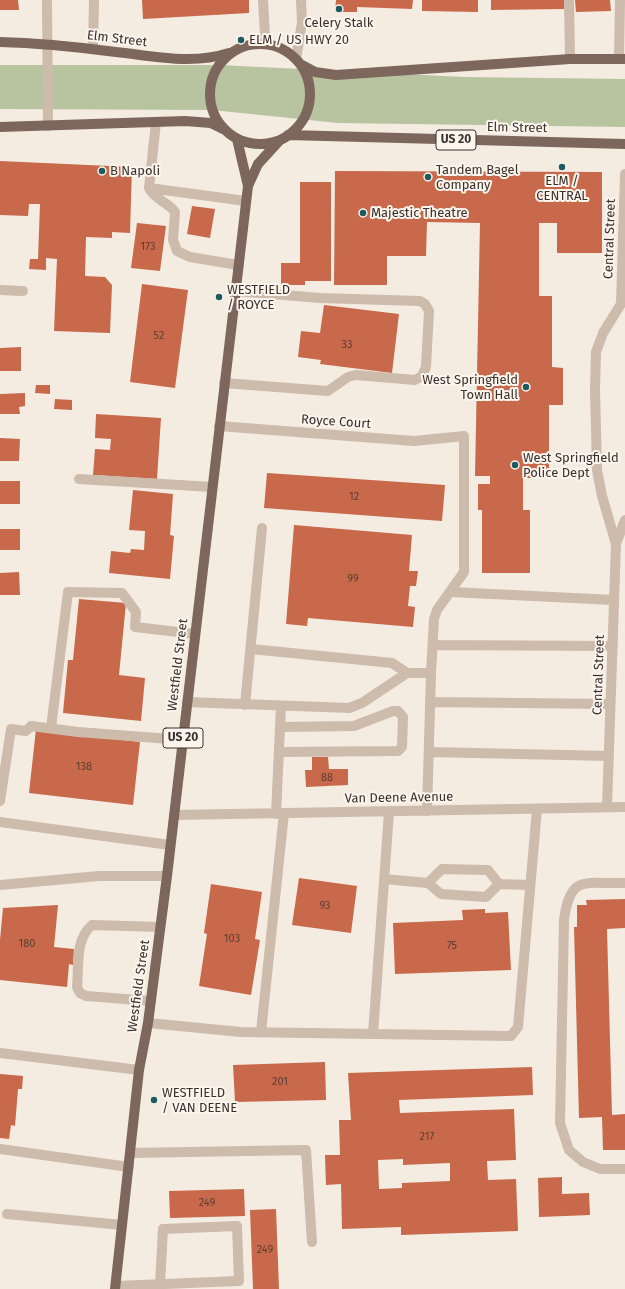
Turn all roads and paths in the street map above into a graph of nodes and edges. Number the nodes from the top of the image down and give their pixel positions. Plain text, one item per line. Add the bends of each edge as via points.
1 (47, 0) edge
2 (94, 0) edge
3 (263, 0) edge
4 (301, 0) edge
5 (569, 0) edge
6 (620, 0) edge
7 (0, 42) edge
8 (46, 43) junction
9 (262, 43) junction
10 (93, 49) junction
11 (231, 52) junction
12 (570, 59) junction
13 (622, 59) edge
14 (298, 62) junction
15 (156, 122) junction
16 (48, 126) junction
17 (0, 127) edge
18 (226, 130) junction
19 (284, 138) junction
20 (237, 140) junction
21 (625, 144) edge
22 (625, 174) edge
23 (248, 186) junction
24 (149, 188) junction
25 (246, 202) junction
26 (624, 245) edge
27 (238, 265) junction
28 (0, 290) edge
29 (235, 290) junction
30 (23, 291) dead end
31 (623, 307) edge
32 (224, 383) junction
33 (219, 426) junction
34 (79, 479) dead end
35 (212, 487) junction
36 (625, 520) edge
37 (262, 528) dead end
38 (616, 544) junction
39 (620, 587) edge
40 (451, 592) junction
41 (614, 600) junction
42 (195, 634) junction
43 (433, 644) junction
44 (613, 646) junction
45 (251, 649) junction
46 (408, 673) junction
47 (431, 673) junction
48 (187, 702) junction
49 (430, 702) junction
50 (610, 704) junction
51 (245, 705) junction
52 (280, 706) junction
53 (51, 728) junction
54 (280, 728) junction
55 (183, 740) junction
56 (279, 752) junction
57 (429, 752) junction
58 (609, 756) junction
59 (0, 800) edge
60 (607, 807) junction
61 (625, 807) edge
62 (537, 809) junction
63 (427, 811) junction
64 (389, 812) junction
65 (280, 813) junction
66 (174, 815) junction
67 (0, 822) edge
68 (170, 845) junction
69 (167, 876) junction
70 (384, 879) junction
71 (428, 883) junction
72 (625, 883) edge
73 (499, 884) junction
74 (0, 885) edge
75 (529, 885) junction
76 (160, 927) junction
77 (151, 1001) junction
78 (148, 1023) junction
79 (261, 1032) junction
80 (373, 1034) junction
81 (0, 1053) edge
82 (139, 1070) junction
83 (0, 1149) edge
84 (130, 1153) junction
85 (129, 1168) junction
86 (625, 1169) edge
87 (7, 1214) dead end
88 (122, 1225) junction
89 (312, 1242) dead end
90 (160, 1284) junction
91 (116, 1288) edge

1 - 8 street
2 - 10 street
3 - 9 street via 265,31
4 - 14 street via 302,22
5 - 12 street
6 - 13 street
7 - 8 main road, Elm Street
8 - 10 main road, Elm Street
8 - 16 street
9 - 11 main road via 246,45
9 - 14 main road via 279,47
10 - 11 main road, Elm Street via 182,60 212,58
11 - 18 main road via 219,65 212,78 209,94 212,110 220,125
12 - 13 main road
12 - 14 main road via 336,75 315,72
14 - 19 main road via 304,69 310,85 310,102 305,118
15 - 16 main road
15 - 18 main road via 202,122
15 - 24 street
16 - 17 main road
18 - 20 main road
19 - 20 main road via 264,144
19 - 21 main road, Elm Street / US 20
19 - 23 main road, Westfield Street / US 20 via 258,164
20 - 23 main road, Westfield Street / US 20
22 - 26 street, Central Street
23 - 25 main road, Westfield Street / US 20
24 - 25 street
24 - 27 street via 152,194 176,212 173,240 177,251 190,257
25 - 27 main road, Westfield Street / US 20
26 - 31 street, Central Street
27 - 29 main road, Westfield Street / US 20
28 - 30 street
29 - 32 main road, Westfield Street / US 20
29 - 32 street via 320,298 420,301 429,312 426,367 422,376 415,380 356,375 348,377 328,391
31 - 38 street, Central Street via 603,333 596,352 597,470
32 - 33 main road, Westfield Street / US 20
33 - 35 main road, Westfield Street / US 20
33 - 40 street, Royce Court via 414,441 464,436 464,572
34 - 35 street
35 - 42 main road, Westfield Street / US 20
36 - 38 street, Central Street
37 - 45 street
38 - 39 street, Central Street
39 - 41 street, Central Street
40 - 41 street
40 - 43 street via 437,610
41 - 44 street, Central Street
42 - 48 main road, Westfield Street / US 20
42 - 53 street via 135,627 136,612 122,593 68,592
43 - 44 street
43 - 47 street
44 - 50 street, Central Street
45 - 46 street via 392,663
45 - 51 street
46 - 47 street
46 - 52 street via 362,703 349,708
47 - 49 street
48 - 51 street
48 - 55 main road, Westfield Street / US 20
49 - 50 street
49 - 57 street
50 - 58 street, Central Street
51 - 52 street
52 - 54 street
53 - 55 street
53 - 59 street via 31,726 26,731 11,729
54 - 56 street
54 - 56 street via 354,726 394,711 398,711 403,717 402,747 398,751
55 - 66 main road, Westfield Street / US 20
56 - 65 street
57 - 58 street
57 - 63 street
58 - 60 street, Central Street
60 - 61 street, Van Deene Avenue
60 - 62 street, Van Deene Avenue
62 - 63 street, Van Deene Avenue
62 - 75 street
63 - 64 street, Van Deene Avenue
64 - 65 street, Van Deene Avenue
64 - 70 street
65 - 66 street, Van Deene Avenue
65 - 79 street
66 - 68 main road, Westfield Street / US 20
67 - 68 street
68 - 69 main road, Westfield Street / US 20
69 - 74 street via 99,876
69 - 76 main road, Westfield Street / US 20
70 - 71 street
70 - 80 street
71 - 73 street via 441,894 486,897
71 - 73 street via 442,869 488,870
72 - 86 street via 578,885 566,901 560,1122 569,1150 583,1162 600,1169
73 - 75 street
75 - 80 street via 518,1027 511,1036
76 - 77 main road, Westfield Street / US 20
76 - 77 street via 92,925 80,941 77,987 80,993 86,996
77 - 78 main road, Westfield Street / US 20
78 - 79 street
78 - 82 main road, Westfield Street / US 20
79 - 80 street
81 - 82 street
82 - 84 main road, Westfield Street / US 20
83 - 85 street
84 - 85 main road, Westfield Street / US 20
84 - 89 street via 306,1150
85 - 88 main road, Westfield Street / US 20
87 - 88 street
88 - 91 main road, Westfield Street / US 20
90 - 90 street via 239,1281 238,1226 163,1229
90 - 91 street

